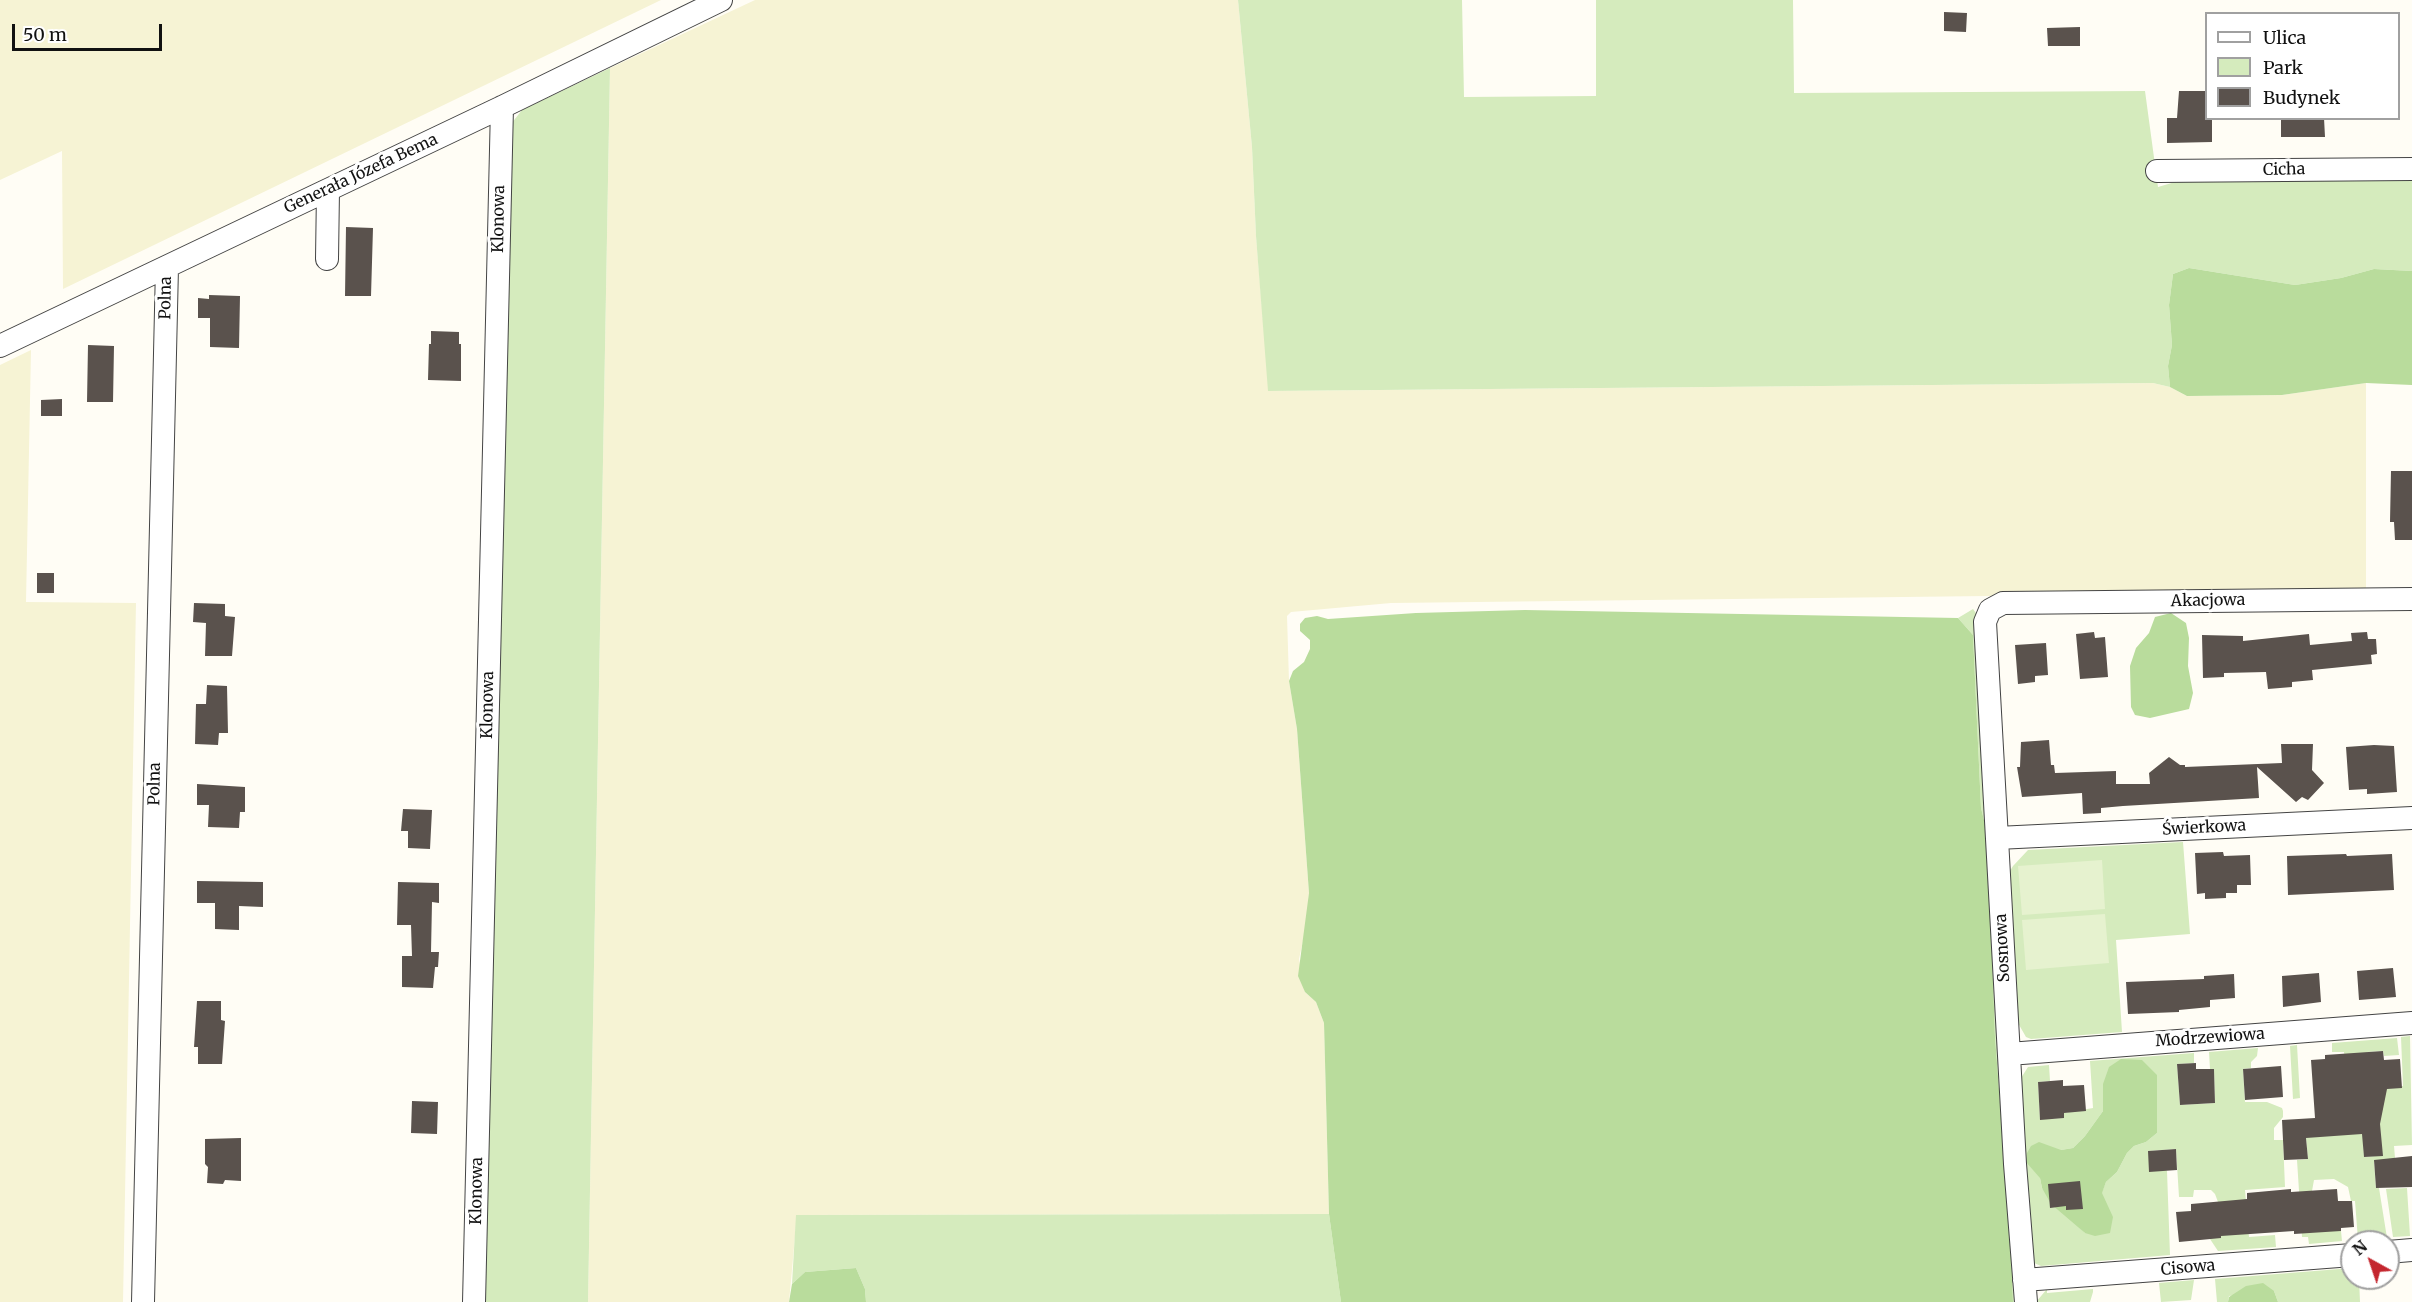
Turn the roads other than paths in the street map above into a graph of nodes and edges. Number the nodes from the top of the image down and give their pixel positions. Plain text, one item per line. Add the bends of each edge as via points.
1 (721, 0) edge
2 (502, 107) junction
3 (2412, 169) edge
4 (2157, 171) dead end
5 (328, 190) junction
6 (327, 259) dead end
7 (167, 267) junction
8 (0, 346) edge
9 (2412, 599) edge
10 (2003, 603) joint
11 (2412, 818) edge
12 (1997, 838) junction
13 (2412, 1023) edge
14 (2009, 1054) junction
15 (2340, 1256) edge
16 (2025, 1291) edge
17 (143, 1302) edge
18 (474, 1302) edge

1 - 2 street, Generała Józefa Bema
2 - 5 street, Generała Józefa Bema
2 - 18 street, Klonowa
3 - 4 street, Cicha
5 - 6 street
5 - 7 street, Generała Józefa Bema
7 - 8 street, Generała Józefa Bema
7 - 17 street, Polna
9 - 10 street, Akacjowa
10 - 12 street, Sosnowa via 1990,610 1985,622
11 - 12 street, Świerkowa
12 - 14 street, Sosnowa
13 - 14 street, Modrzewiowa
14 - 16 street, Sosnowa
15 - 16 street, Cisowa

